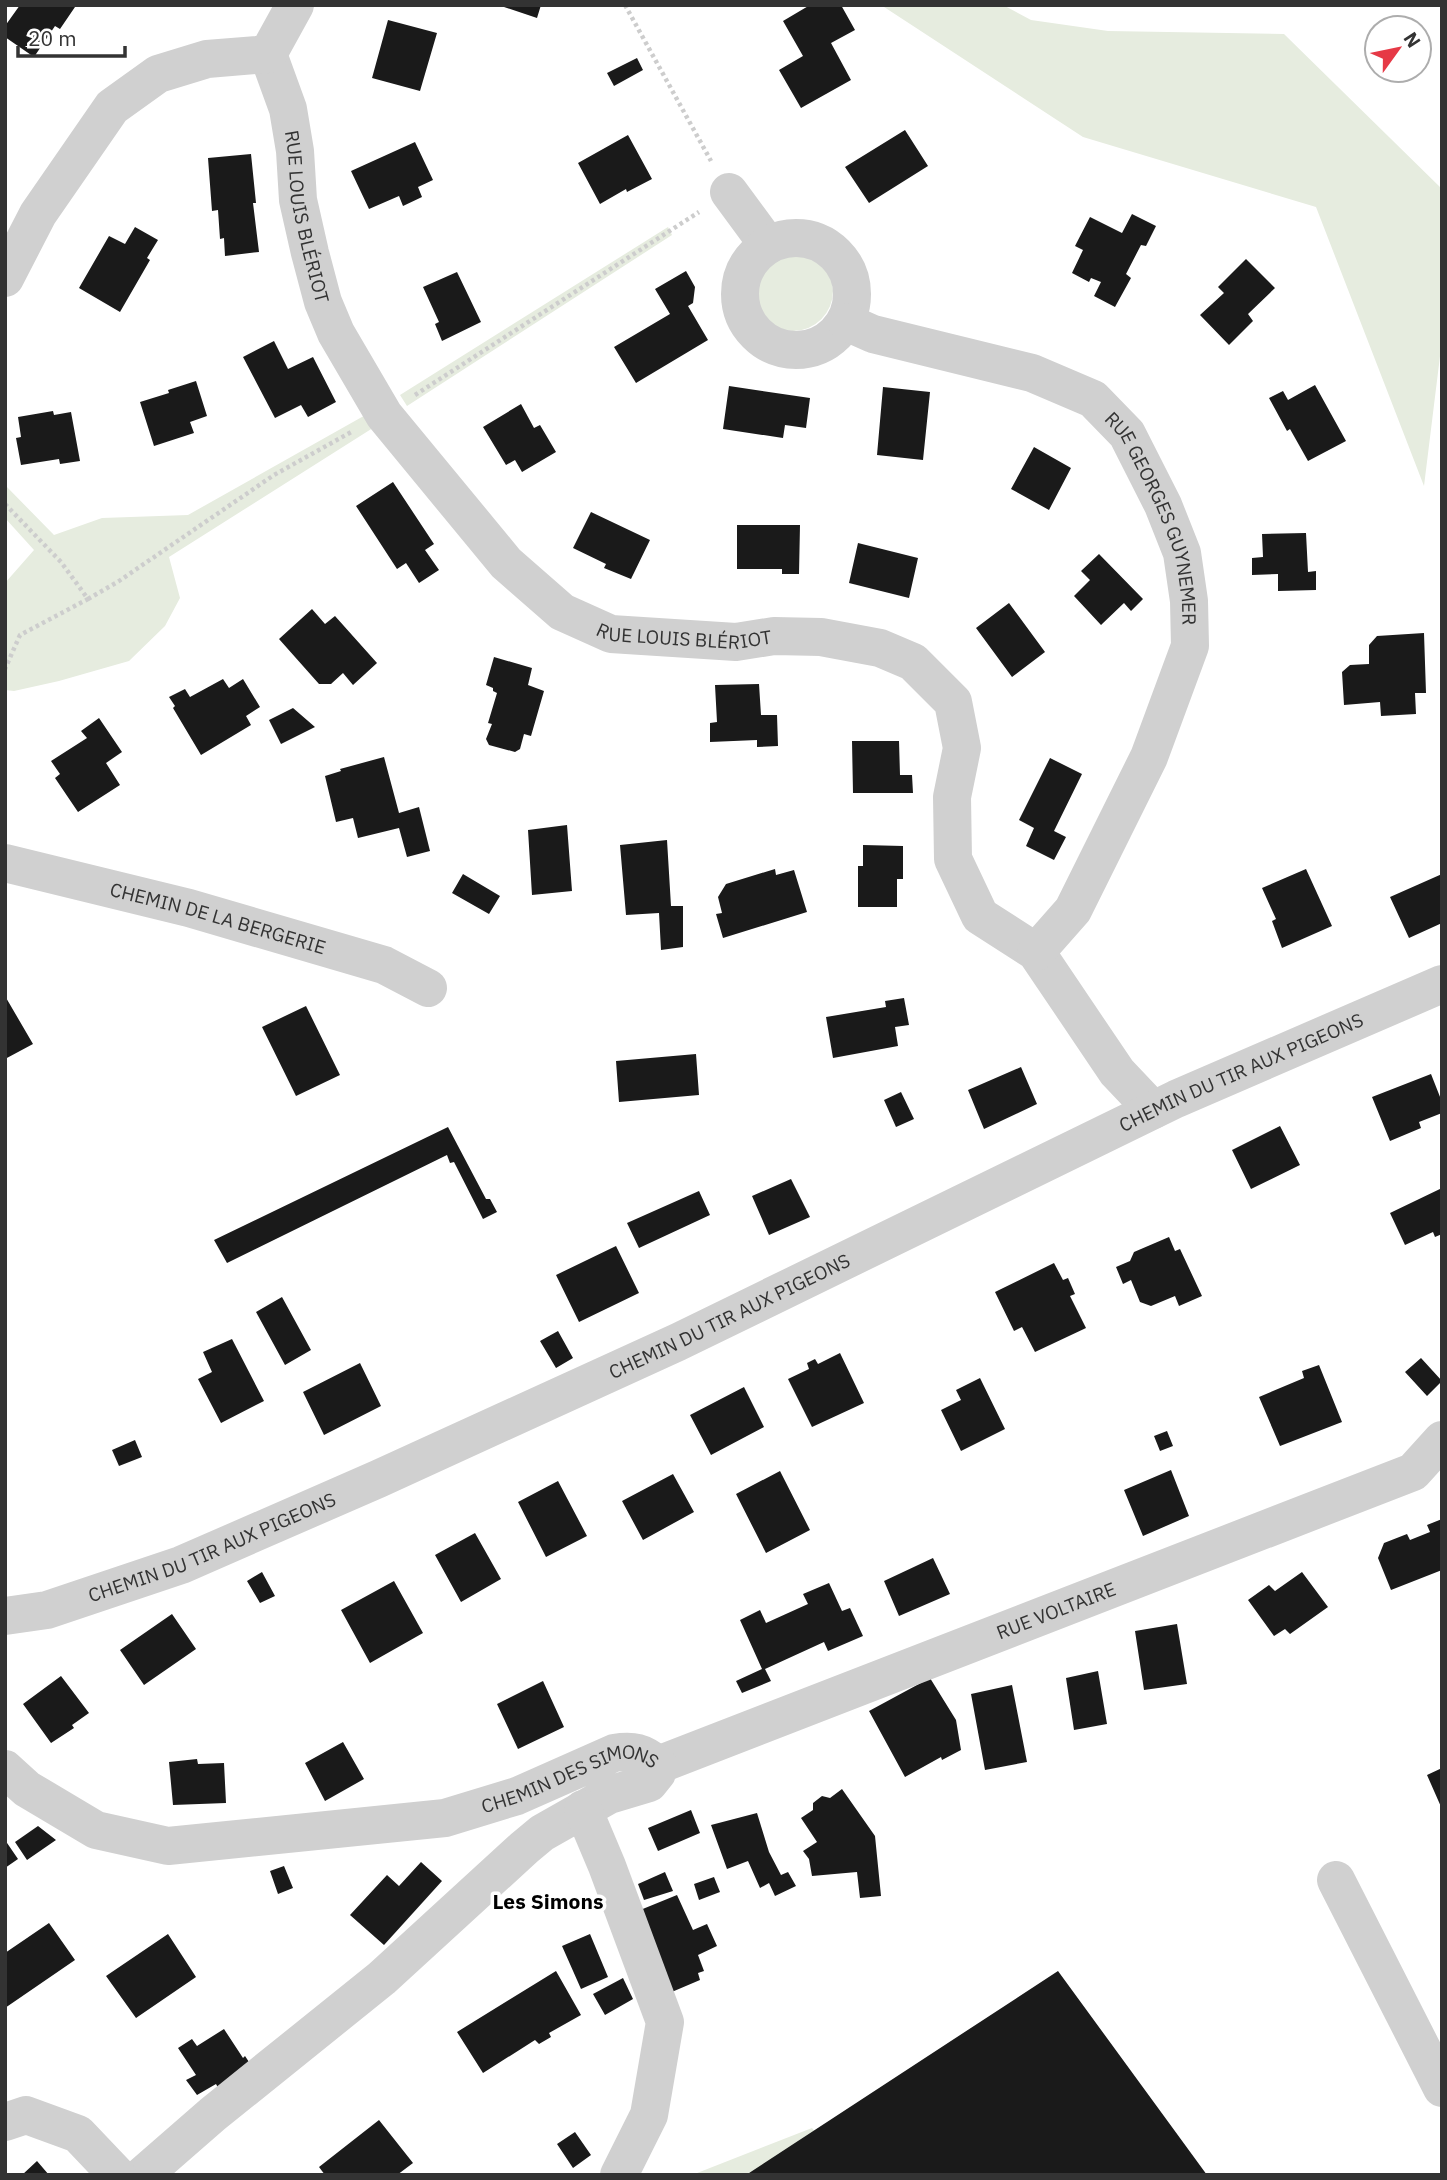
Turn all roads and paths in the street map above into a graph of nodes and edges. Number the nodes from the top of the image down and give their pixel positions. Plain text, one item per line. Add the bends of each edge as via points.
1 (295, 5) edge
2 (625, 5) edge
3 (268, 54) junction
4 (729, 192) junction
5 (768, 245) junction
6 (5, 278) edge
7 (846, 322) junction
8 (384, 415) junction
9 (5, 504) edge
10 (88, 599) junction
11 (5, 669) edge
12 (5, 857) edge
13 (6, 863) edge
14 (1036, 952) junction
15 (1442, 984) edge
16 (428, 988) dead end
17 (1140, 1116) junction
18 (1442, 1440) edge
19 (5, 1616) edge
20 (658, 1765) junction
21 (8, 1777) edge
22 (583, 1809) junction
23 (1336, 1880) dead end
24 (1442, 2088) edge
25 (5, 2122) edge
26 (117, 2175) edge
27 (143, 2175) edge
28 (619, 2175) edge

1 - 3 street
2 - 4 path
3 - 6 street via 206,59 158,74 112,107 38,214
3 - 8 street, RUE LOUIS BLÉRIOT via 288,109 298,201 323,302 335,333
4 - 5 street
4 - 8 path
5 - 7 street via 803,238 836,254 853,286
5 - 7 street via 748,265 739,292 742,311 764,341 782,349 819,347 835,337
7 - 14 street, RUE GEORGES GUYNEMER via 873,334 1032,373 1093,399 1127,434 1182,553 1190,646 1149,757 1073,910
8 - 10 path via 274,475
8 - 14 street, RUE LOUIS BLÉRIOT via 506,563 562,612 611,634 736,642 774,636 821,637 880,648 914,663 953,702 962,748 951,797 953,859 980,916
9 - 10 path via 61,562
10 - 11 path via 20,635
12 - 13 street
13 - 16 street, CHEMIN DE LA BERGERIE via 189,908 384,965
14 - 17 street, RUE LOUIS BLÉRIOT
15 - 17 street, CHEMIN DU TIR AUX PIGEONS
17 - 19 street, CHEMIN DU TIR AUX PIGEONS via 678,1342 255,1533 181,1565 47,1610
18 - 20 street, RUE VOLTAIRE via 1413,1472
20 - 21 street, CHEMIN DES SIMONS via 646,1755 614,1753 517,1796 444,1818 168,1846 96,1830
20 - 22 street, CHEMIN DES SIMONS via 649,1783
22 - 27 street, CHEMIN DES SIMONS via 516,1854 382,1978
22 - 28 street via 665,2022 649,2115
23 - 24 street
25 - 26 street via 26,2115 78,2134

